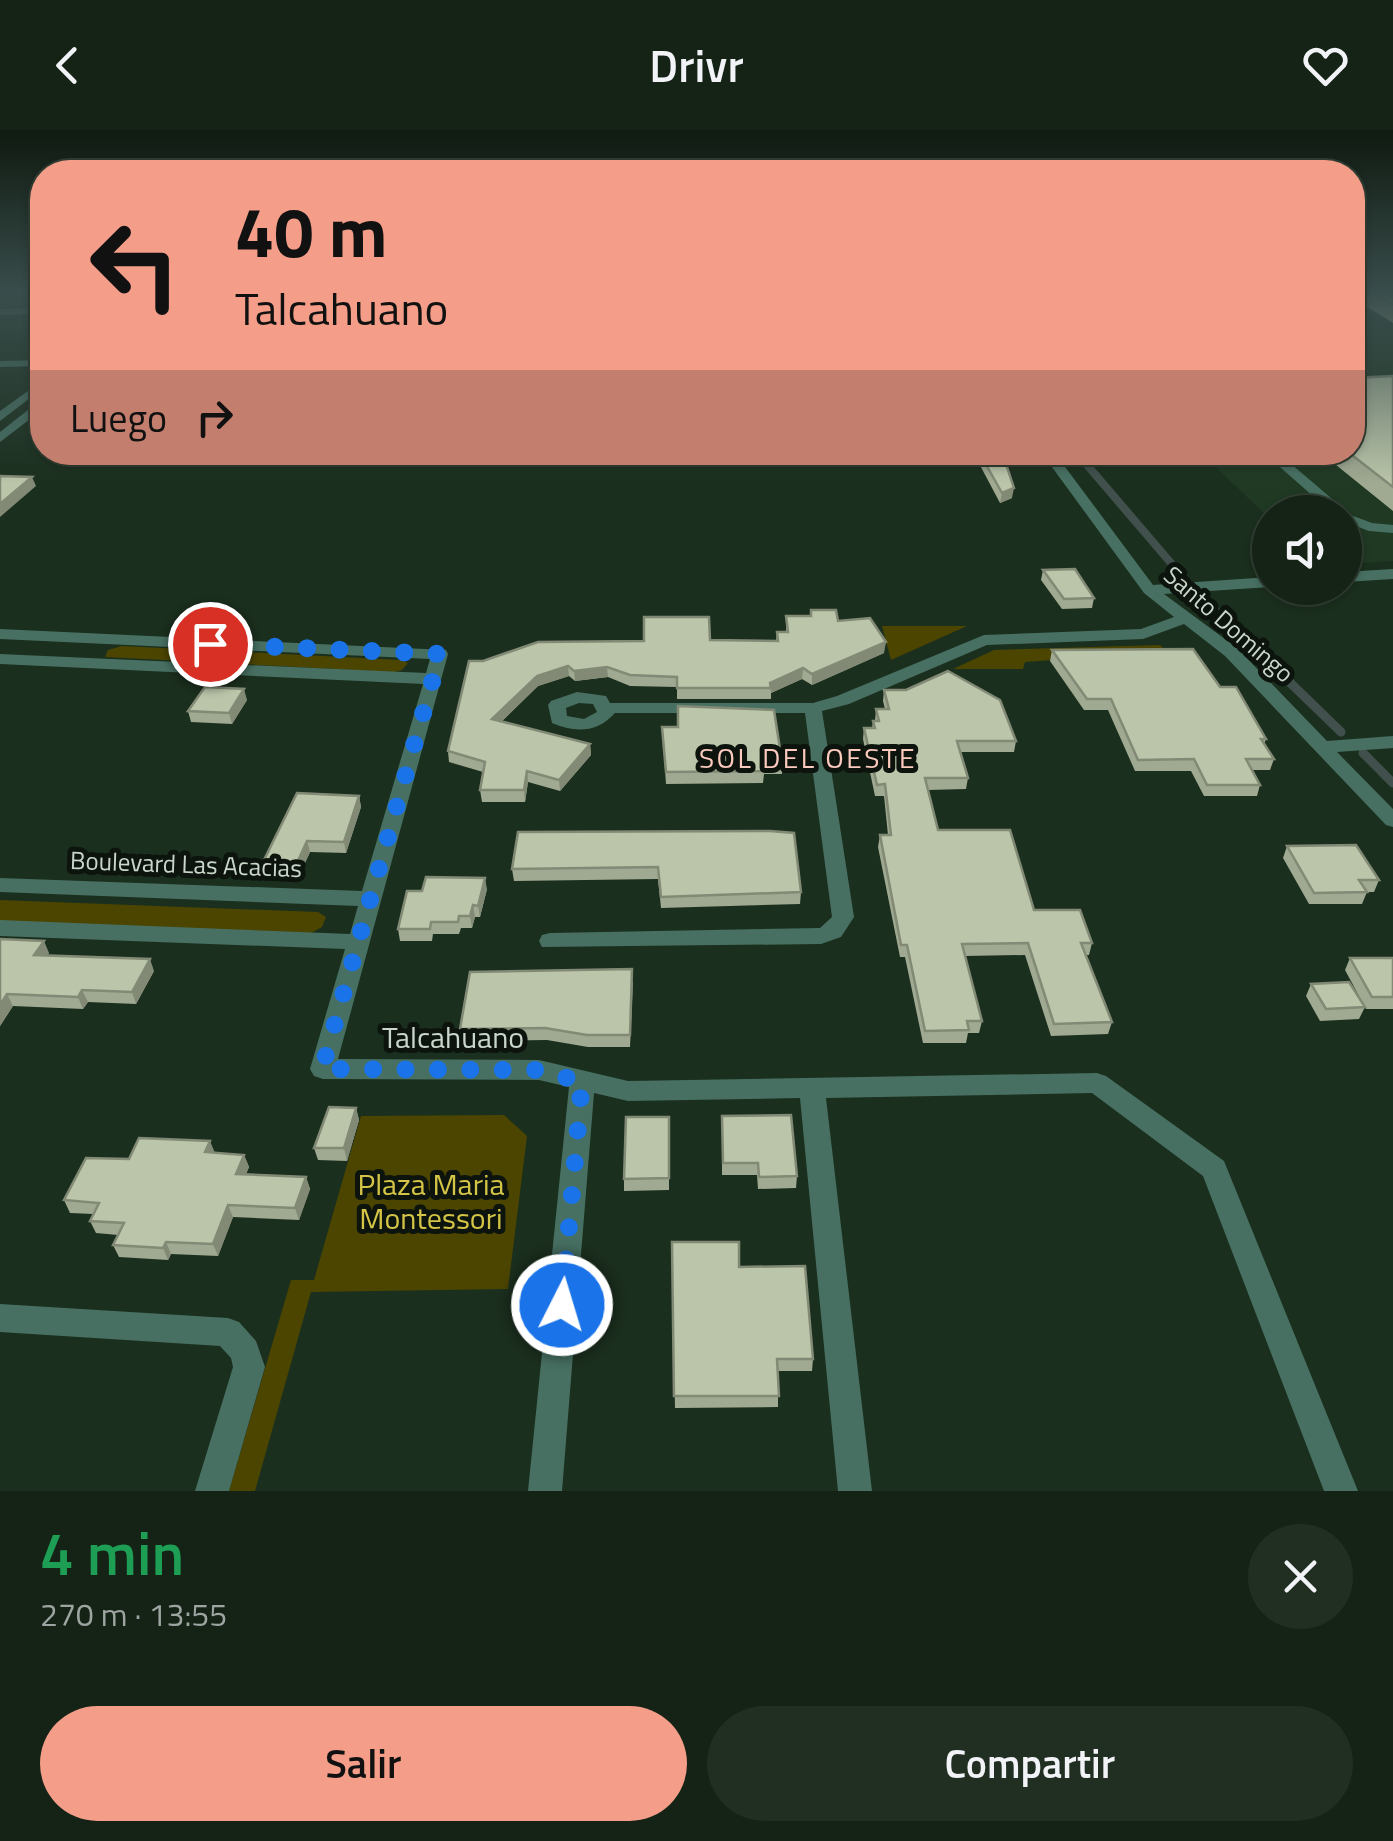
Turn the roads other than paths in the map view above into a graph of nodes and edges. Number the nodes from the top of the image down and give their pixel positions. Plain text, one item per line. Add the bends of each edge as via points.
1 (30, 363) edge
2 (0, 364) edge
3 (0, 374) edge
4 (30, 374) edge
5 (30, 393) edge
6 (30, 414) edge
7 (0, 417) edge
8 (0, 438) edge
9 (1057, 465) edge
10 (1283, 465) edge
11 (1319, 495) edge
12 (1362, 523) edge
13 (1393, 529) edge
14 (1393, 574) edge
15 (1362, 576) edge
16 (1252, 583) edge
17 (1149, 590) junction
18 (1186, 618) junction
19 (0, 634) edge
20 (104, 639) junction
21 (0, 659) edge
22 (86, 663) junction
23 (433, 679) junction
24 (606, 708) dead end
25 (812, 708) junction
26 (1393, 742) edge
27 (1323, 747) junction
28 (1393, 821) edge
29 (0, 884) edge
30 (371, 899) junction
31 (0, 928) edge
32 (550, 940) dead end
33 (358, 942) junction
34 (582, 1082) junction
35 (812, 1088) junction
36 (0, 1318) edge
37 (212, 1491) edge
38 (545, 1491) edge
39 (855, 1491) edge
40 (1341, 1491) edge

1 - 2 street
3 - 4 street
5 - 7 street
6 - 8 street
9 - 17 street, Santo Domingo
10 - 11 street
12 - 13 street
14 - 15 street
16 - 17 street
17 - 18 street, Santo Domingo
18 - 25 street via 1142,634 984,640
18 - 27 street, Santo Domingo via 1231,652
19 - 20 street
20 - 22 street
20 - 23 street via 440,654
21 - 22 street
22 - 23 street
23 - 30 street
24 - 25 street
25 - 32 street via 842,917 833,932
26 - 27 street
27 - 28 street, Santo Domingo
29 - 30 street, Boulevard Las Acacias
30 - 33 street
31 - 33 street
33 - 34 street, Talcahuano via 322,1069 539,1070
34 - 35 street, Talcahuano via 628,1091
34 - 38 street
35 - 39 street
35 - 40 street, Talcahuano via 1097,1083 1214,1168
36 - 37 street via 228,1332 238,1340 249,1367

